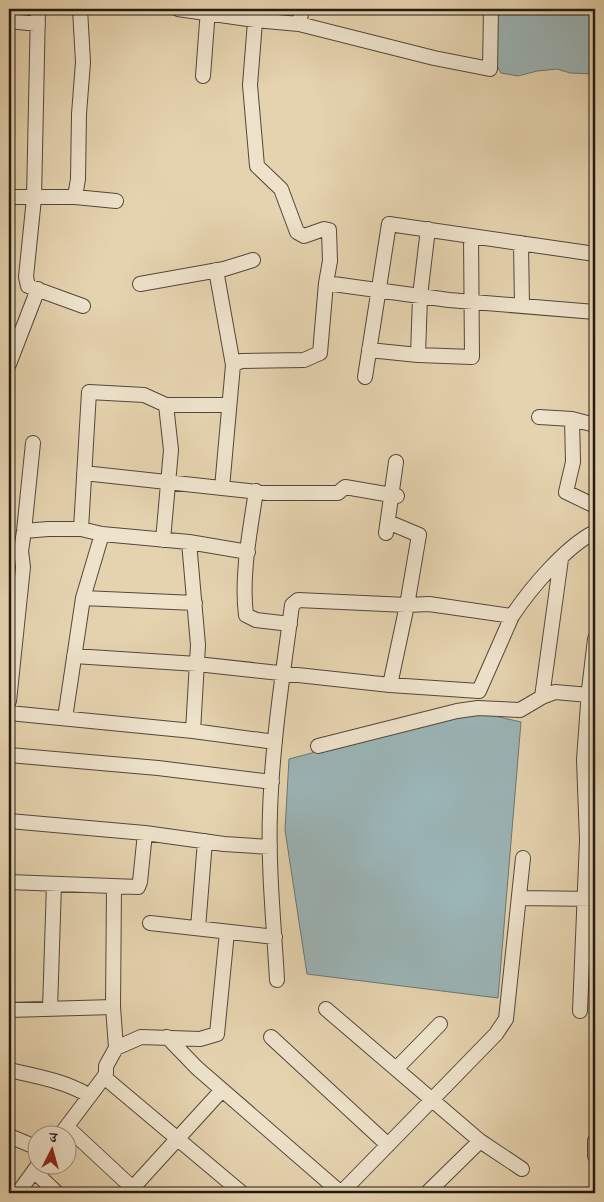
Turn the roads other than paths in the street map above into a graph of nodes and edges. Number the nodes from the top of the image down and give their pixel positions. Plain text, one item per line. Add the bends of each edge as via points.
1 (38, 9) edge
2 (80, 9) edge
3 (178, 9) edge
4 (302, 9) edge
5 (491, 9) edge
6 (208, 11) edge
7 (255, 14) edge
8 (9, 21) edge
9 (38, 24) junction
10 (299, 24) junction
11 (203, 76) dead end
12 (9, 197) edge
13 (75, 197) junction
14 (34, 198) junction
15 (116, 201) dead end
16 (428, 229) junction
17 (471, 236) junction
18 (521, 243) junction
19 (595, 254) edge
20 (253, 260) dead end
21 (216, 270) junction
22 (326, 283) junction
23 (140, 284) dead end
24 (38, 289) junction
25 (378, 290) junction
26 (420, 296) junction
27 (472, 302) junction
28 (83, 306) dead end
29 (522, 306) junction
30 (595, 312) edge
31 (369, 350) junction
32 (418, 355) junction
33 (9, 364) edge
34 (233, 365) junction
35 (365, 377) dead end
36 (166, 405) junction
37 (229, 405) junction
38 (539, 417) dead end
39 (572, 419) junction
40 (595, 426) edge
41 (33, 443) dead end
42 (396, 462) dead end
43 (84, 473) junction
44 (168, 483) junction
45 (222, 488) junction
46 (256, 492) junction
47 (394, 495) junction
48 (595, 506) edge
49 (81, 529) junction
50 (24, 531) junction
51 (595, 532) edge
52 (102, 534) junction
53 (163, 540) junction
54 (189, 542) junction
55 (15, 551) edge
56 (248, 552) junction
57 (561, 559) junction
58 (83, 598) junction
59 (195, 603) junction
60 (407, 605) junction
61 (512, 616) junction
62 (290, 624) junction
63 (595, 639) edge
64 (74, 656) junction
65 (197, 664) junction
66 (283, 673) junction
67 (390, 684) junction
68 (589, 695) junction
69 (542, 697) junction
70 (9, 701) edge
71 (9, 713) edge
72 (65, 718) junction
73 (193, 732) junction
74 (275, 742) junction
75 (318, 746) dead end
76 (9, 755) edge
77 (272, 782) junction
78 (9, 821) edge
79 (145, 833) junction
80 (591, 840) edge
81 (205, 841) junction
82 (270, 847) junction
83 (523, 858) dead end
84 (9, 882) edge
85 (54, 884) junction
86 (114, 887) junction
87 (519, 898) junction
88 (590, 899) edge
89 (150, 923) dead end
90 (198, 928) junction
91 (227, 932) junction
92 (275, 937) junction
93 (277, 980) dead end
94 (113, 1007) junction
95 (50, 1009) junction
96 (326, 1009) dead end
97 (9, 1010) edge
98 (580, 1011) dead end
99 (440, 1024) dead end
100 (271, 1037) dead end
101 (167, 1038) junction
102 (116, 1048) junction
103 (396, 1069) junction
104 (9, 1070) edge
105 (104, 1077) junction
106 (222, 1090) junction
107 (90, 1096) junction
108 (432, 1100) junction
109 (69, 1124) edge
110 (9, 1136) edge
111 (177, 1139) junction
112 (480, 1140) junction
113 (595, 1141) edge
114 (28, 1144) edge
115 (78, 1144) edge
116 (388, 1145) junction
117 (595, 1156) edge
118 (522, 1169) dead end
119 (32, 1174) edge
120 (41, 1174) edge
121 (132, 1192) edge
122 (18, 1193) edge
123 (58, 1193) edge
124 (242, 1193) edge
125 (341, 1193) edge
126 (427, 1193) edge

1 - 9 street
2 - 13 street via 83,62
3 - 6 street
4 - 10 street
5 - 10 street via 490,69
6 - 7 street
6 - 11 street
7 - 10 street
7 - 22 street via 250,85 258,166 281,189 297,232 304,236 329,230 330,261
8 - 9 street
9 - 14 street
12 - 14 street
13 - 14 street
13 - 15 street
14 - 24 street via 26,277 28,286
16 - 17 street
16 - 25 street via 389,224
16 - 26 street
17 - 18 street
17 - 27 street
18 - 19 street
18 - 29 street
20 - 21 street
21 - 23 street
21 - 34 street
22 - 25 street
22 - 34 street via 320,352 304,360 241,361
24 - 28 street
24 - 33 street
25 - 26 street
25 - 31 street
26 - 27 street
26 - 32 street
27 - 29 street
27 - 32 street via 472,357
29 - 30 street
31 - 32 street
31 - 35 street
34 - 37 street
36 - 37 street
36 - 43 street via 144,394 89,392
36 - 44 street via 171,450
37 - 45 street
38 - 39 street
39 - 40 street
39 - 48 street via 573,462 566,492
41 - 50 street
42 - 47 street
43 - 44 street
43 - 49 street
44 - 45 street
44 - 53 street
45 - 46 street
46 - 47 street via 338,493 345,488
46 - 56 street
47 - 60 street via 387,528 419,535
49 - 50 street
49 - 52 street
50 - 55 street
51 - 57 street via 584,537
52 - 53 street
52 - 58 street
53 - 54 street
54 - 56 street
54 - 59 street
55 - 70 street via 23,567
56 - 62 street via 246,615 256,620
57 - 61 street
57 - 69 street
58 - 59 street
58 - 64 street
59 - 65 street
60 - 61 street via 429,604
60 - 62 street via 298,600 292,605
60 - 67 street
61 - 67 street via 479,691
62 - 66 street
63 - 68 street
64 - 65 street
64 - 72 street
65 - 66 street
65 - 73 street
66 - 67 street
66 - 74 street
68 - 69 street via 555,692
68 - 80 street via 584,760
69 - 75 street via 520,710 478,708 457,711
71 - 72 street
72 - 73 street
73 - 74 street
74 - 77 street
76 - 77 street
77 - 82 street
78 - 79 street
79 - 81 street
79 - 86 street via 138,887
80 - 88 street
81 - 82 street
81 - 90 street
82 - 92 street
83 - 87 street
84 - 85 street
85 - 86 street
85 - 95 street
86 - 94 street
87 - 88 street
87 - 108 street via 506,1019 496,1034
88 - 98 street
89 - 90 street
90 - 91 street
91 - 92 street
91 - 101 street via 217,1034 200,1039
92 - 93 street
94 - 95 street
94 - 102 street
95 - 97 street
96 - 103 street
99 - 103 street
100 - 116 street
101 - 102 street via 141,1037
101 - 106 street
102 - 105 street
103 - 108 street
104 - 107 street via 77,1088
105 - 107 street
105 - 111 street
106 - 111 street
106 - 125 street
107 - 109 street
108 - 112 street
108 - 116 street
110 - 114 street
111 - 121 street
111 - 124 street
112 - 118 street
112 - 126 street
113 - 117 street
115 - 121 street
116 - 125 street
119 - 122 street
120 - 123 street

